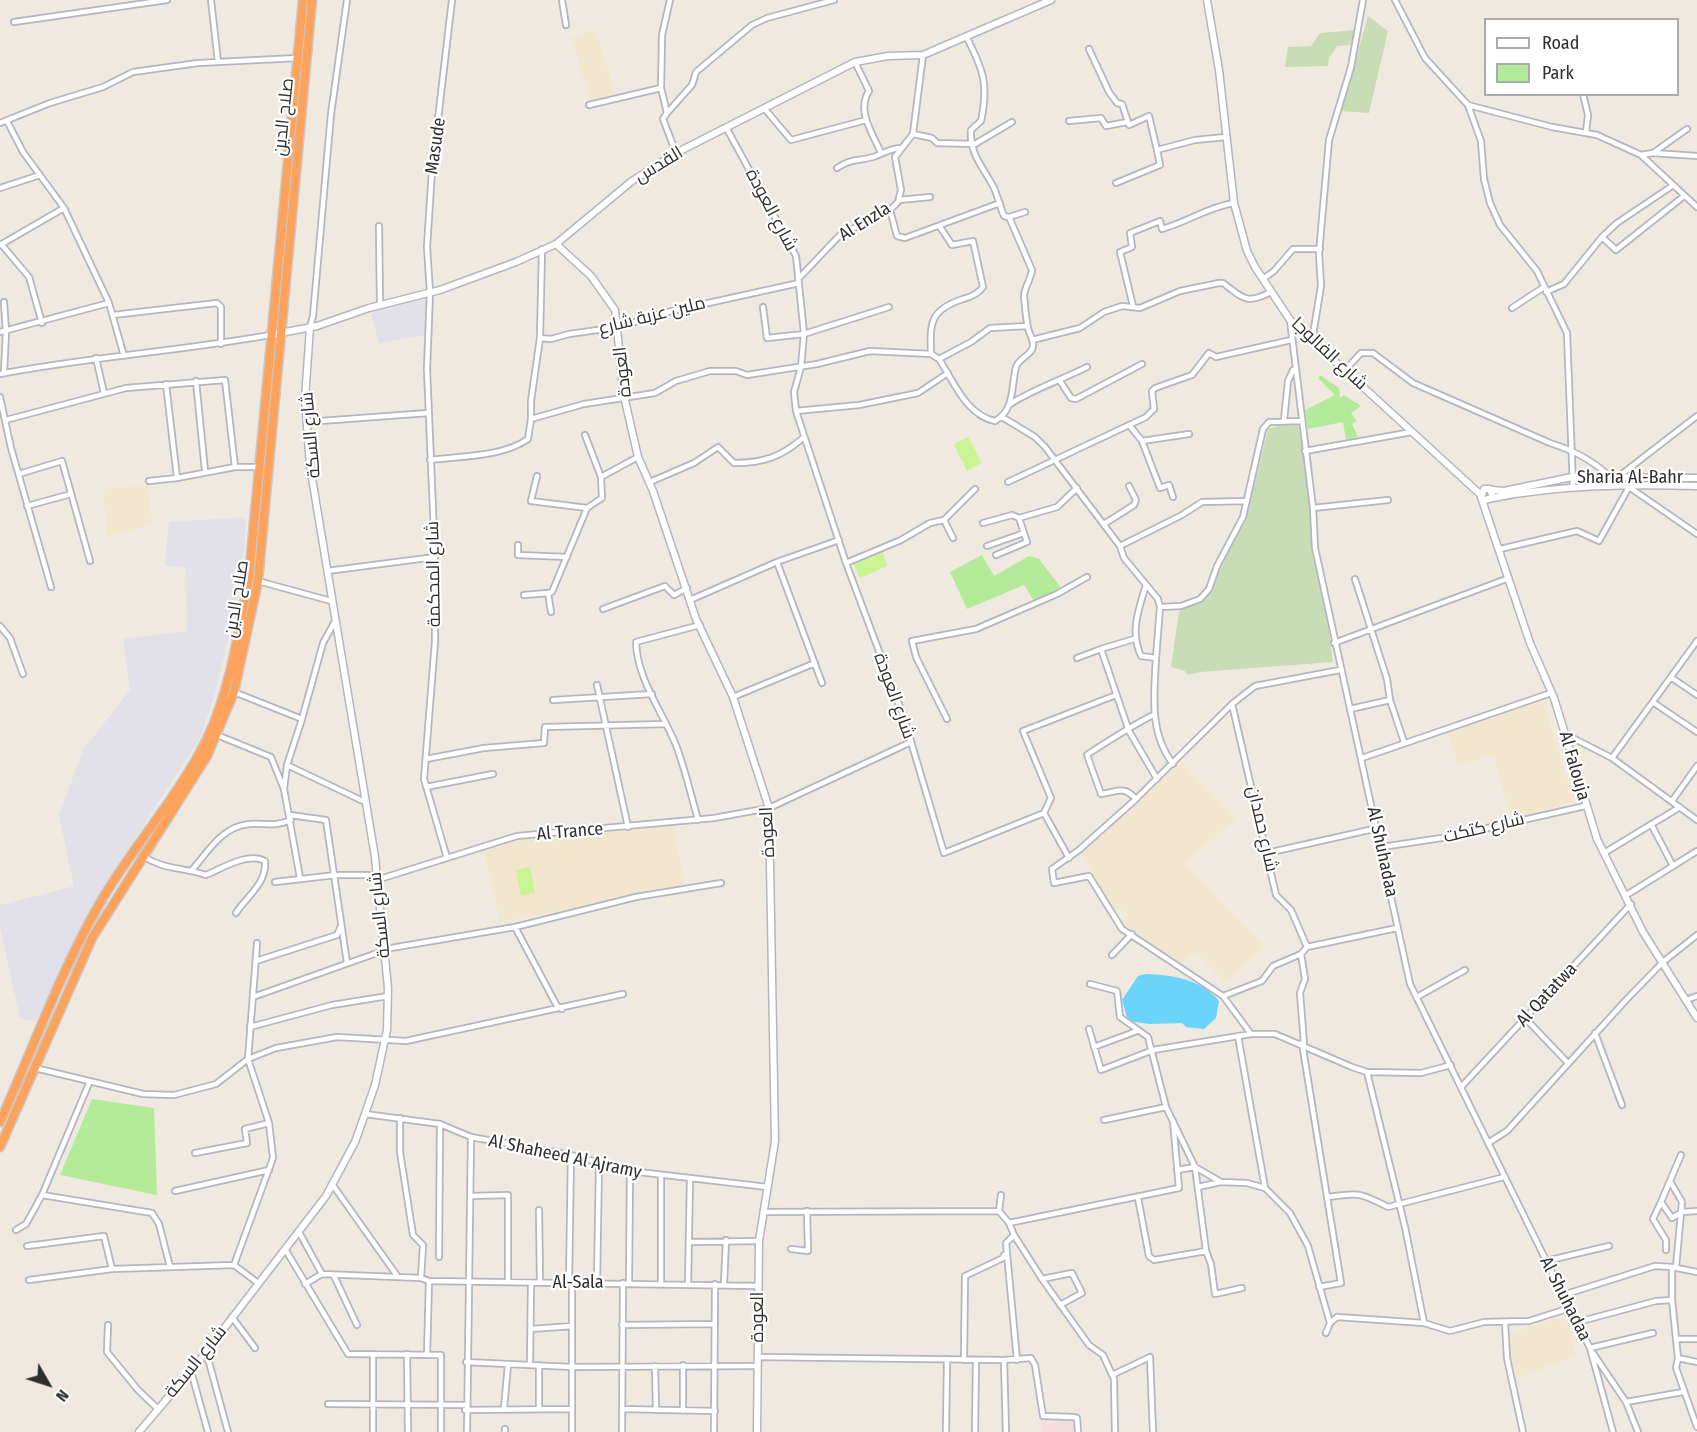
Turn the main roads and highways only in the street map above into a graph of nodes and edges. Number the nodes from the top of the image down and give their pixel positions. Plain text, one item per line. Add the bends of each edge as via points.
1 (303, 0) edge
2 (312, 0) edge
3 (1051, 0) edge
4 (1208, 0) edge
5 (556, 244) junction
6 (310, 327) junction
7 (275, 334) junction
8 (1697, 478) edge
9 (1697, 486) edge
10 (1492, 490) junction
11 (1482, 498) junction
12 (1493, 498) junction
13 (1697, 1018) edge
14 (0, 1122) edge
15 (0, 1147) edge
16 (140, 1431) edge
17 (757, 1432) edge

1 - 7 highway, صلاح الدين
2 - 7 highway, صلاح الدين
3 - 5 main road, القدس via 923,55 855,62 676,153 632,181
4 - 11 main road, شارع الفالوجا via 1234,203 1247,251 1290,320
5 - 6 main road, القدس via 430,292
5 - 17 main road, العودة via 591,276 615,310 624,396 638,457 690,600 733,697 769,808 775,1141 759,1241
6 - 7 main road, القدس
6 - 16 main road, شارع السكة via 305,399 310,466 376,879 388,996 385,1039 355,1142 332,1184 191,1371
7 - 14 highway, صلاح الدين via 249,577 233,662 207,738 96,910
7 - 15 highway, صلاح الدين via 273,436 258,581 234,692 207,756 92,938
8 - 10 main road, Sharia Al-Bahr via 1572,477
9 - 12 main road, Sharia Al-Bahr via 1573,487
10 - 11 main road, Sharia Al-Bahr via 1486,489
10 - 12 main road
11 - 12 main road, Sharia Al-Bahr
11 - 13 main road, Al Falouja via 1604,853 1643,932

